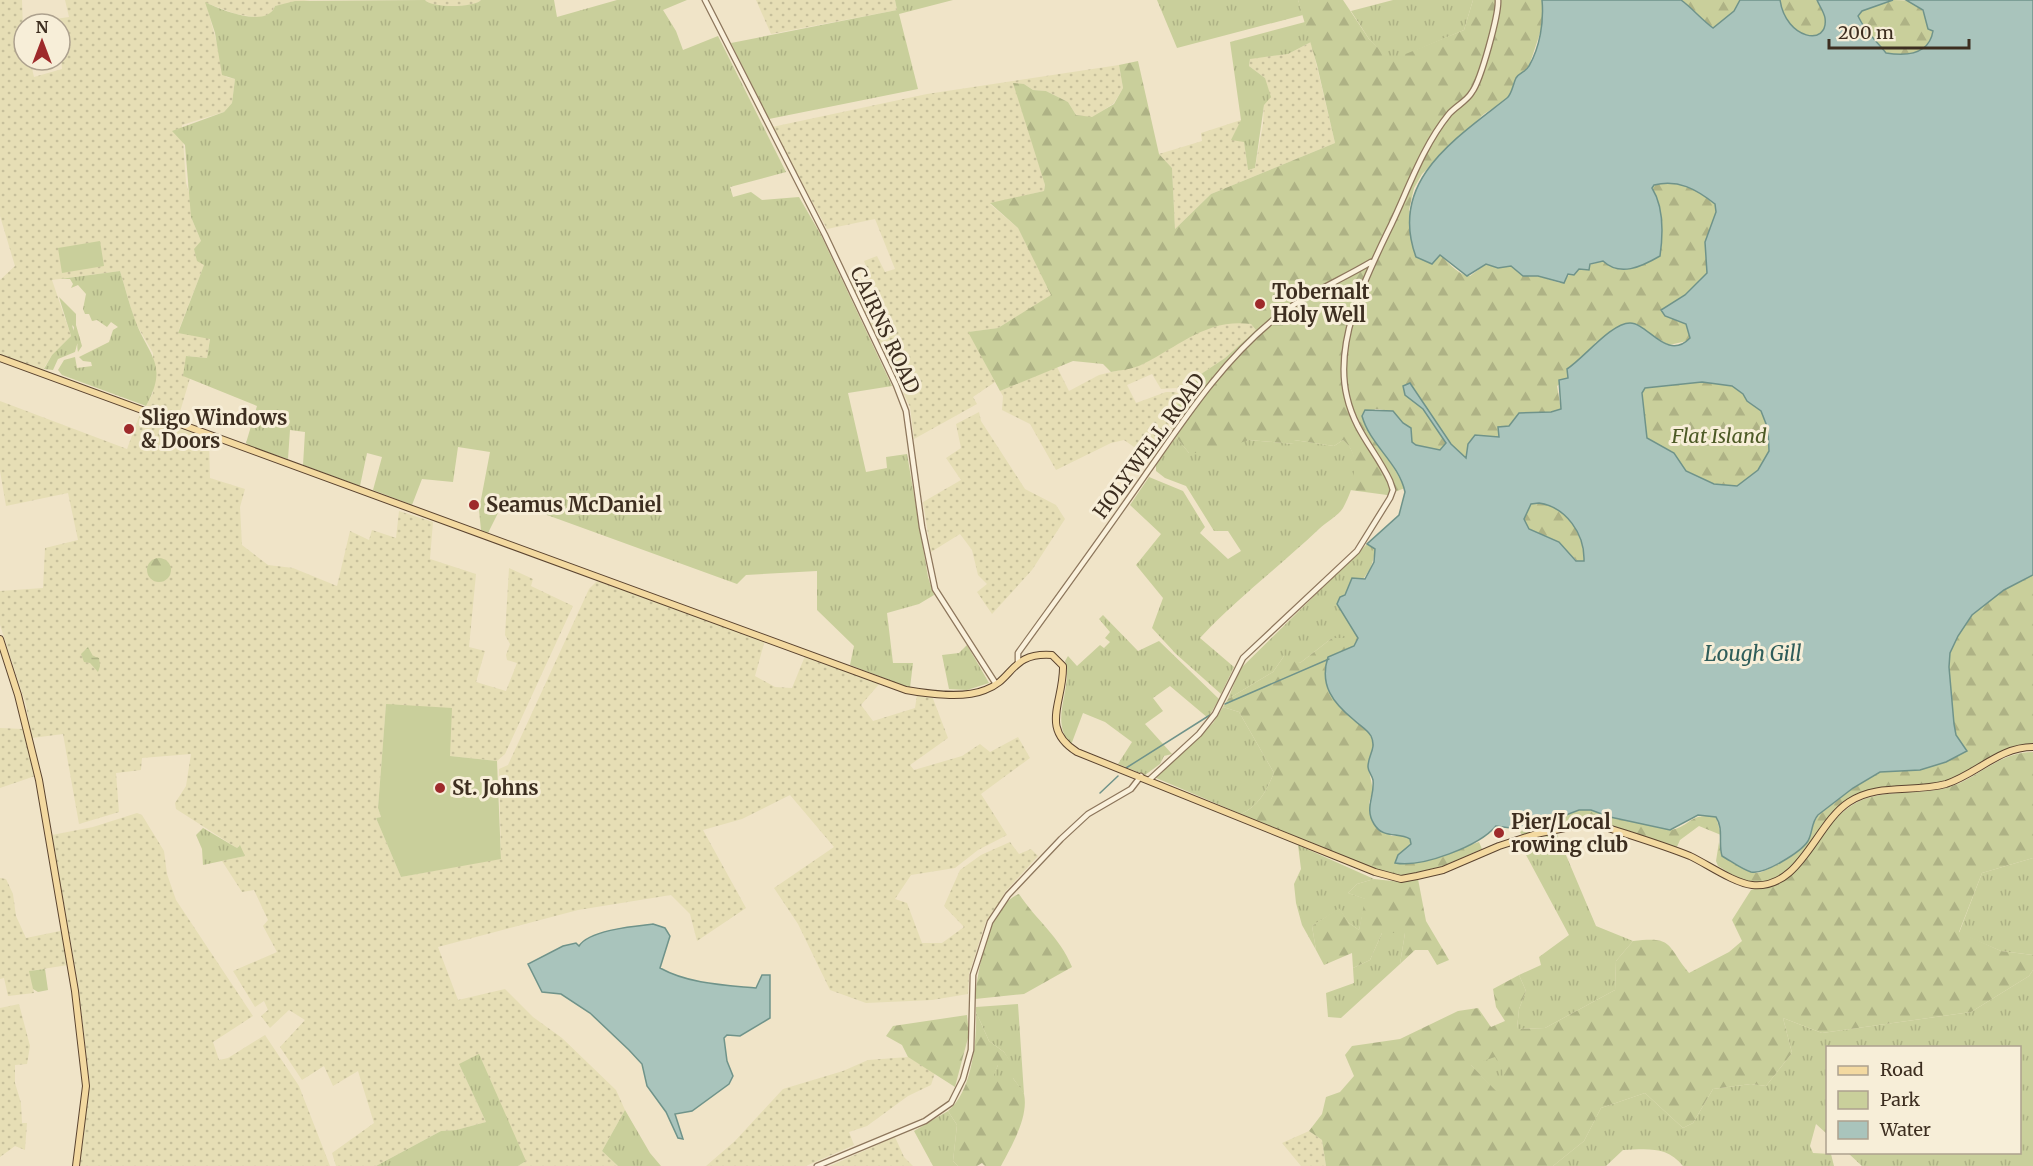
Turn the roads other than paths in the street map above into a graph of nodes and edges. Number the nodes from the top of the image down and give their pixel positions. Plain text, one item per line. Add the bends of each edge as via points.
1 (705, 0) edge
2 (1498, 0) edge
3 (1371, 262) junction
4 (0, 358) edge
5 (0, 639) edge
6 (1018, 662) junction
7 (996, 684) junction
8 (2033, 747) edge
9 (1141, 776) junction
10 (1149, 780) junction
11 (76, 1166) edge
12 (817, 1166) edge

1 - 7 street, CAIRNS ROAD via 825,235 896,386 906,411 935,589
2 - 3 street via 1496,20 1472,92 1449,113 1427,150
3 - 6 street, HOLYWELL ROAD via 1281,314 1192,404 1018,653
3 - 10 street via 1348,335 1346,395 1357,429 1390,482 1390,498 1357,550 1248,653 1215,714
4 - 7 main road via 906,690 965,693
5 - 11 main road via 39,780 76,998 86,1086
6 - 7 main road
6 - 9 main road via 1040,654 1058,658 1064,674 1056,712 1058,736 1077,752
8 - 10 main road via 1997,756 1964,777 1944,784 1871,791 1847,803 1789,872 1753,885 1678,852 1599,825 1584,824 1512,841 1443,870 1401,879
9 - 10 main road
9 - 12 street via 1131,789 1088,814 1061,839 1008,895 990,922 973,975 971,1050 951,1103 925,1121

